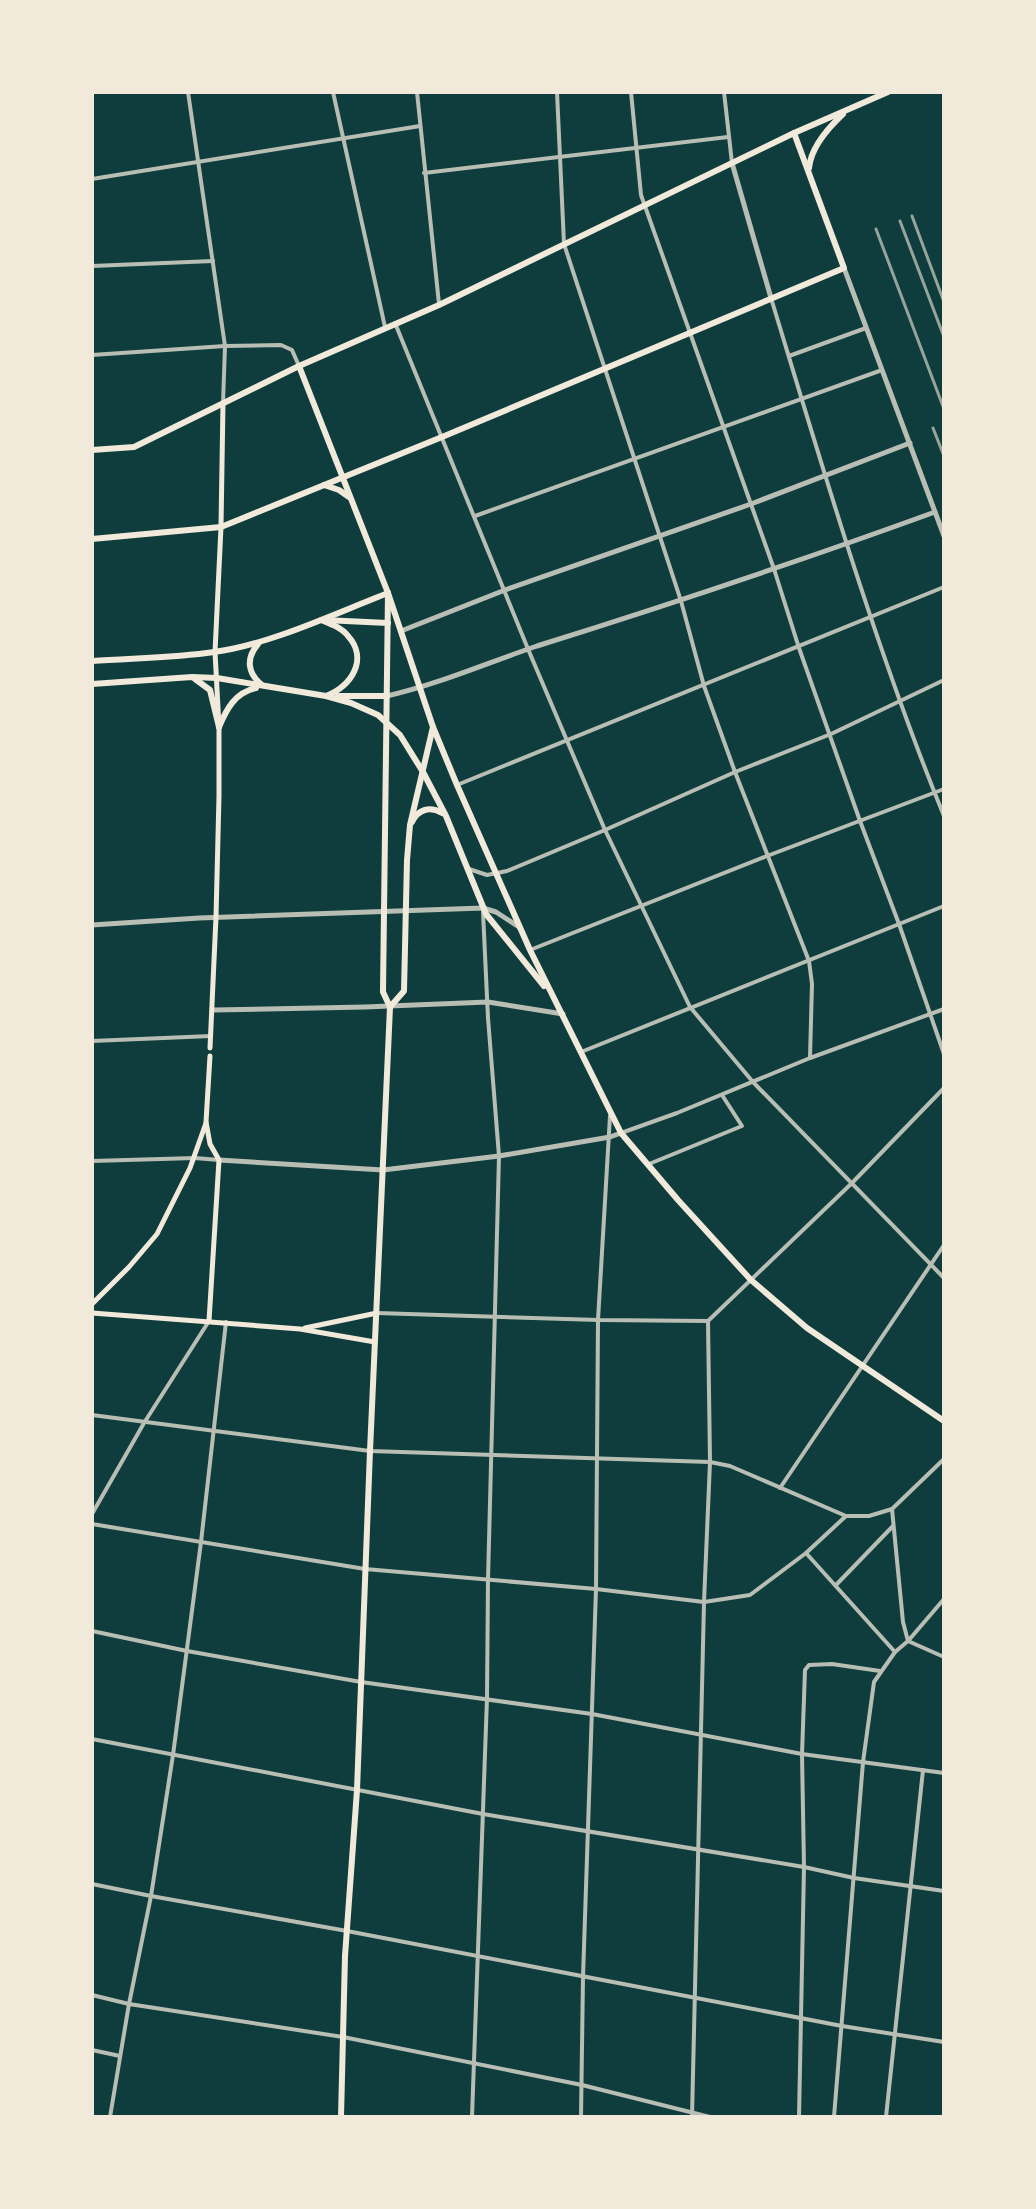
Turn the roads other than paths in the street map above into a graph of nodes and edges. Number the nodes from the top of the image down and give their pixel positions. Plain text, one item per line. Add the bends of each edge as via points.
1 (188, 92) edge
2 (333, 92) edge
3 (417, 92) edge
4 (557, 92) edge
5 (631, 92) edge
6 (724, 92) edge
7 (888, 92) edge
8 (846, 111) junction
9 (420, 126) junction
10 (794, 133) junction
11 (728, 137) junction
12 (342, 138) junction
13 (636, 149) junction
14 (560, 157) junction
15 (200, 162) junction
16 (732, 163) junction
17 (809, 172) junction
18 (424, 173) junction
19 (92, 179) edge
20 (645, 206) junction
21 (564, 244) junction
22 (213, 261) junction
23 (92, 266) edge
24 (844, 268) junction
25 (771, 298) junction
26 (439, 305) junction
27 (395, 323) junction
28 (385, 327) junction
29 (867, 328) junction
30 (689, 333) junction
31 (225, 346) junction
32 (92, 355) edge
33 (789, 356) junction
34 (299, 366) junction
35 (605, 368) junction
36 (882, 370) junction
37 (802, 399) junction
38 (223, 403) junction
39 (723, 428) junction
40 (442, 437) junction
41 (910, 443) junction
42 (92, 450) edge
43 (635, 459) junction
44 (825, 476) junction
45 (342, 478) junction
46 (324, 485) junction
47 (349, 497) junction
48 (751, 504) junction
49 (935, 512) junction
50 (475, 516) junction
51 (221, 527) junction
52 (659, 535) junction
53 (944, 536) edge
54 (92, 539) edge
55 (847, 545) junction
56 (774, 569) junction
57 (944, 587) edge
58 (505, 590) junction
59 (388, 593) junction
60 (681, 601) junction
61 (870, 617) junction
62 (320, 619) junction
63 (388, 623) junction
64 (401, 631) junction
65 (261, 641) junction
66 (799, 648) junction
67 (528, 649) junction
68 (215, 652) junction
69 (92, 661) edge
70 (192, 677) junction
71 (217, 678) junction
72 (944, 680) edge
73 (92, 684) edge
74 (704, 686) junction
75 (264, 687) junction
76 (420, 688) junction
77 (326, 696) junction
78 (387, 696) junction
79 (899, 701) junction
80 (387, 722) junction
81 (219, 727) junction
82 (433, 727) junction
83 (831, 734) junction
84 (568, 742) junction
85 (423, 772) junction
86 (735, 772) junction
87 (457, 785) junction
88 (944, 789) edge
89 (935, 793) junction
90 (446, 816) junction
91 (944, 816) edge
92 (860, 821) junction
93 (410, 825) junction
94 (605, 830) junction
95 (767, 856) junction
96 (467, 868) junction
97 (496, 875) junction
98 (641, 905) junction
99 (944, 906) edge
100 (483, 908) junction
101 (406, 910) junction
102 (384, 911) junction
103 (216, 917) junction
104 (899, 924) junction
105 (92, 925) edge
106 (519, 927) junction
107 (530, 950) junction
108 (809, 961) junction
109 (488, 1002) junction
110 (556, 1002) junction
111 (390, 1007) junction
112 (690, 1007) junction
113 (944, 1009) edge
114 (213, 1010) junction
115 (563, 1014) junction
116 (931, 1015) junction
117 (211, 1036) junction
118 (92, 1041) edge
119 (210, 1048) dead end
120 (581, 1052) junction
121 (944, 1054) edge
122 (210, 1056) dead end
123 (810, 1058) junction
124 (753, 1082) junction
125 (944, 1088) edge
126 (722, 1095) junction
127 (610, 1116) junction
128 (206, 1122) junction
129 (621, 1133) junction
130 (610, 1137) junction
131 (499, 1156) junction
132 (195, 1158) junction
133 (219, 1160) junction
134 (92, 1161) edge
135 (646, 1165) junction
136 (383, 1170) junction
137 (852, 1183) junction
138 (944, 1245) edge
139 (930, 1264) junction
140 (944, 1278) edge
141 (751, 1280) junction
142 (92, 1304) edge
143 (92, 1313) edge
144 (377, 1313) junction
145 (495, 1316) junction
146 (598, 1320) junction
147 (209, 1321) junction
148 (708, 1321) junction
149 (226, 1322) junction
150 (300, 1329) junction
151 (375, 1342) junction
152 (864, 1366) junction
153 (92, 1415) edge
154 (944, 1421) edge
155 (144, 1423) junction
156 (213, 1430) junction
157 (370, 1451) junction
158 (492, 1455) junction
159 (596, 1459) junction
160 (944, 1459) edge
161 (710, 1462) junction
162 (780, 1488) junction
163 (892, 1509) junction
164 (92, 1514) edge
165 (846, 1516) junction
166 (92, 1524) edge
167 (893, 1525) junction
168 (201, 1542) junction
169 (806, 1553) junction
170 (365, 1569) junction
171 (488, 1580) junction
172 (836, 1585) junction
173 (596, 1589) junction
174 (944, 1599) edge
175 (704, 1602) junction
176 (92, 1631) edge
177 (908, 1641) junction
178 (187, 1651) junction
179 (895, 1652) junction
180 (944, 1657) edge
181 (881, 1671) junction
182 (361, 1682) junction
183 (487, 1698) junction
184 (592, 1714) junction
185 (700, 1734) junction
186 (92, 1739) edge
187 (802, 1754) junction
188 (173, 1755) junction
189 (863, 1762) junction
190 (923, 1770) junction
191 (944, 1773) edge
192 (357, 1790) junction
193 (483, 1814) junction
194 (589, 1833) junction
195 (699, 1851) junction
196 (804, 1867) junction
197 (854, 1878) junction
198 (92, 1884) edge
199 (912, 1887) junction
200 (944, 1891) edge
201 (151, 1896) junction
202 (347, 1931) junction
203 (476, 1956) junction
204 (583, 1977) junction
205 (92, 1995) edge
206 (695, 1998) junction
207 (129, 2004) junction
208 (801, 2018) junction
209 (842, 2026) junction
210 (895, 2033) junction
211 (343, 2037) junction
212 (944, 2042) edge
213 (92, 2050) edge
214 (120, 2056) junction
215 (472, 2064) junction
216 (582, 2085) junction
217 (692, 2115) edge
218 (110, 2117) edge
219 (341, 2117) edge
220 (472, 2117) edge
221 (581, 2117) edge
222 (710, 2117) edge
223 (799, 2117) edge
224 (834, 2117) edge
225 (886, 2117) edge

1 - 15 street
2 - 12 street
3 - 9 street
4 - 14 street
5 - 13 street
6 - 11 street
7 - 8 main road
8 - 10 main road
8 - 17 main road via 824,134
9 - 12 street
9 - 18 street
10 - 16 main road
10 - 17 main road
11 - 13 street
11 - 16 street
12 - 15 street
12 - 28 street
13 - 14 street
13 - 20 street
14 - 18 street
14 - 21 street
15 - 19 street
15 - 22 street
16 - 20 main road
16 - 25 street
17 - 24 main road
18 - 26 street
20 - 21 main road
20 - 30 street
21 - 26 main road
21 - 35 street
22 - 23 street
22 - 31 street
24 - 25 main road
24 - 29 street
25 - 30 main road
25 - 33 street
26 - 27 main road
27 - 28 main road
27 - 40 street
28 - 34 main road
29 - 33 street
29 - 36 street
30 - 35 main road
30 - 39 street
31 - 32 street
31 - 34 street via 287,346
31 - 38 street
33 - 37 street
34 - 38 main road
34 - 45 main road
35 - 40 main road
35 - 43 street
36 - 37 street
36 - 41 street
37 - 39 street
37 - 44 street
38 - 42 main road via 134,447
38 - 51 main road
39 - 43 street
39 - 48 street
40 - 45 main road
40 - 50 street
41 - 44 street
41 - 49 street
43 - 50 street
43 - 52 street
44 - 48 street
44 - 55 street
45 - 46 main road
45 - 47 main road
46 - 47 main road
46 - 51 main road
47 - 59 main road
48 - 52 street
48 - 56 street
49 - 53 street
49 - 55 street
50 - 58 street
51 - 54 main road
51 - 68 main road
52 - 58 street
52 - 60 street
55 - 56 street
55 - 61 street
56 - 60 street
56 - 66 street
57 - 61 street
58 - 64 street
58 - 67 street
59 - 62 main road
59 - 63 main road
59 - 64 main road
60 - 67 street
60 - 74 street
61 - 66 street
61 - 79 street
62 - 63 main road
62 - 65 main road
62 - 77 main road via 347,634 356,651 351,678
63 - 64 main road
63 - 78 main road
64 - 76 main road
65 - 68 main road
65 - 75 main road via 251,653 250,669
66 - 74 street
66 - 83 street
67 - 76 street
67 - 84 street
68 - 69 main road
68 - 71 main road
70 - 71 main road
70 - 73 main road
70 - 81 main road via 210,690
71 - 75 main road
71 - 81 main road
72 - 79 street
74 - 84 street
74 - 86 street
75 - 77 main road
75 - 81 main road via 236,698
76 - 78 street
76 - 82 main road
77 - 78 main road
77 - 80 main road
78 - 80 main road
79 - 83 street
79 - 89 street
80 - 85 main road
80 - 102 main road
81 - 103 main road
82 - 85 main road
82 - 87 main road
83 - 86 street
83 - 92 street
84 - 87 street
84 - 94 street
85 - 90 main road
85 - 93 main road
86 - 94 street
86 - 95 street
87 - 97 main road
88 - 89 street
89 - 91 street
89 - 92 street
90 - 93 main road via 425,810
90 - 96 main road
92 - 95 street
92 - 104 street
93 - 101 main road
94 - 97 street
94 - 98 street
95 - 98 street
95 - 108 street
96 - 97 street
96 - 100 main road
97 - 106 main road
98 - 107 street
98 - 112 street
99 - 104 street
100 - 101 street
100 - 106 street
100 - 109 street
100 - 110 main road
101 - 102 street
101 - 111 main road via 404,991
102 - 103 street
102 - 111 main road via 383,992
103 - 105 street
103 - 114 main road
104 - 108 street
104 - 116 street
106 - 107 main road
107 - 110 main road
108 - 112 street
108 - 123 street
109 - 111 street
109 - 115 street
109 - 131 street
110 - 115 main road
111 - 114 street
111 - 136 main road
112 - 120 street
112 - 124 street
113 - 116 street
114 - 117 main road
115 - 120 main road
116 - 121 street
116 - 123 street
117 - 118 street
117 - 119 main road
120 - 127 main road
122 - 128 main road
123 - 124 street
124 - 126 street
124 - 137 street
125 - 137 street
126 - 129 street
126 - 135 street via 742,1126
127 - 129 main road
127 - 130 street
128 - 132 main road
128 - 133 main road
129 - 130 street
129 - 135 main road
130 - 131 street
130 - 146 street
131 - 136 street
131 - 145 street
132 - 133 street
132 - 134 street
132 - 142 main road via 157,1234
133 - 136 street
133 - 147 main road
135 - 141 main road
136 - 144 main road
137 - 139 street
137 - 141 street
138 - 139 street
139 - 140 street
139 - 152 street
141 - 148 street
141 - 152 main road via 807,1328
143 - 147 main road
144 - 145 street
144 - 150 main road
144 - 151 main road
145 - 146 street
145 - 158 street
146 - 148 street
146 - 159 street
147 - 149 main road
147 - 155 street
148 - 161 street
149 - 150 main road
149 - 156 street
150 - 151 main road
151 - 157 main road
152 - 154 main road
152 - 162 street
153 - 155 street
155 - 156 street
155 - 164 street
156 - 157 street
156 - 168 street
157 - 158 street
157 - 170 main road
158 - 159 street
158 - 171 street
159 - 161 street
159 - 173 street
160 - 163 street
161 - 162 street
161 - 175 street
162 - 165 street
163 - 165 street
163 - 167 street
165 - 169 street
166 - 168 street
167 - 172 street
167 - 177 street
168 - 170 street
168 - 178 street
169 - 172 street
169 - 175 street via 750,1595
170 - 171 street
170 - 182 main road
171 - 173 street
171 - 183 street
172 - 179 street
173 - 175 street
173 - 184 street
174 - 177 street
175 - 185 street
176 - 178 street
177 - 179 street
177 - 180 street
178 - 182 street
178 - 188 street
179 - 181 street
181 - 187 street via 832,1664 806,1667
181 - 189 street via 874,1682
182 - 183 street
182 - 192 main road
183 - 184 street
183 - 193 street
184 - 185 street
184 - 194 street
185 - 187 street
185 - 195 street
186 - 188 street
187 - 189 street
187 - 196 street
188 - 192 street
188 - 201 street
189 - 190 street
189 - 197 street
190 - 191 street
190 - 199 street
192 - 193 street
192 - 202 main road
193 - 194 street
193 - 203 street
194 - 195 street
194 - 204 street
195 - 196 street
195 - 206 street
196 - 197 street
196 - 208 street
197 - 199 street
197 - 209 street
198 - 201 street
199 - 200 street
199 - 210 street
201 - 202 street
201 - 207 street
202 - 203 street
202 - 211 main road
203 - 204 street
203 - 215 street
204 - 206 street
204 - 216 street
205 - 207 street
206 - 208 street
206 - 217 street
207 - 211 street
207 - 214 street
208 - 209 street
208 - 223 street
209 - 210 street
209 - 224 street
210 - 212 street
210 - 225 street
211 - 215 street
211 - 219 main road
213 - 214 street
214 - 218 street
215 - 216 street
215 - 220 street
216 - 217 street
216 - 221 street
217 - 222 street

